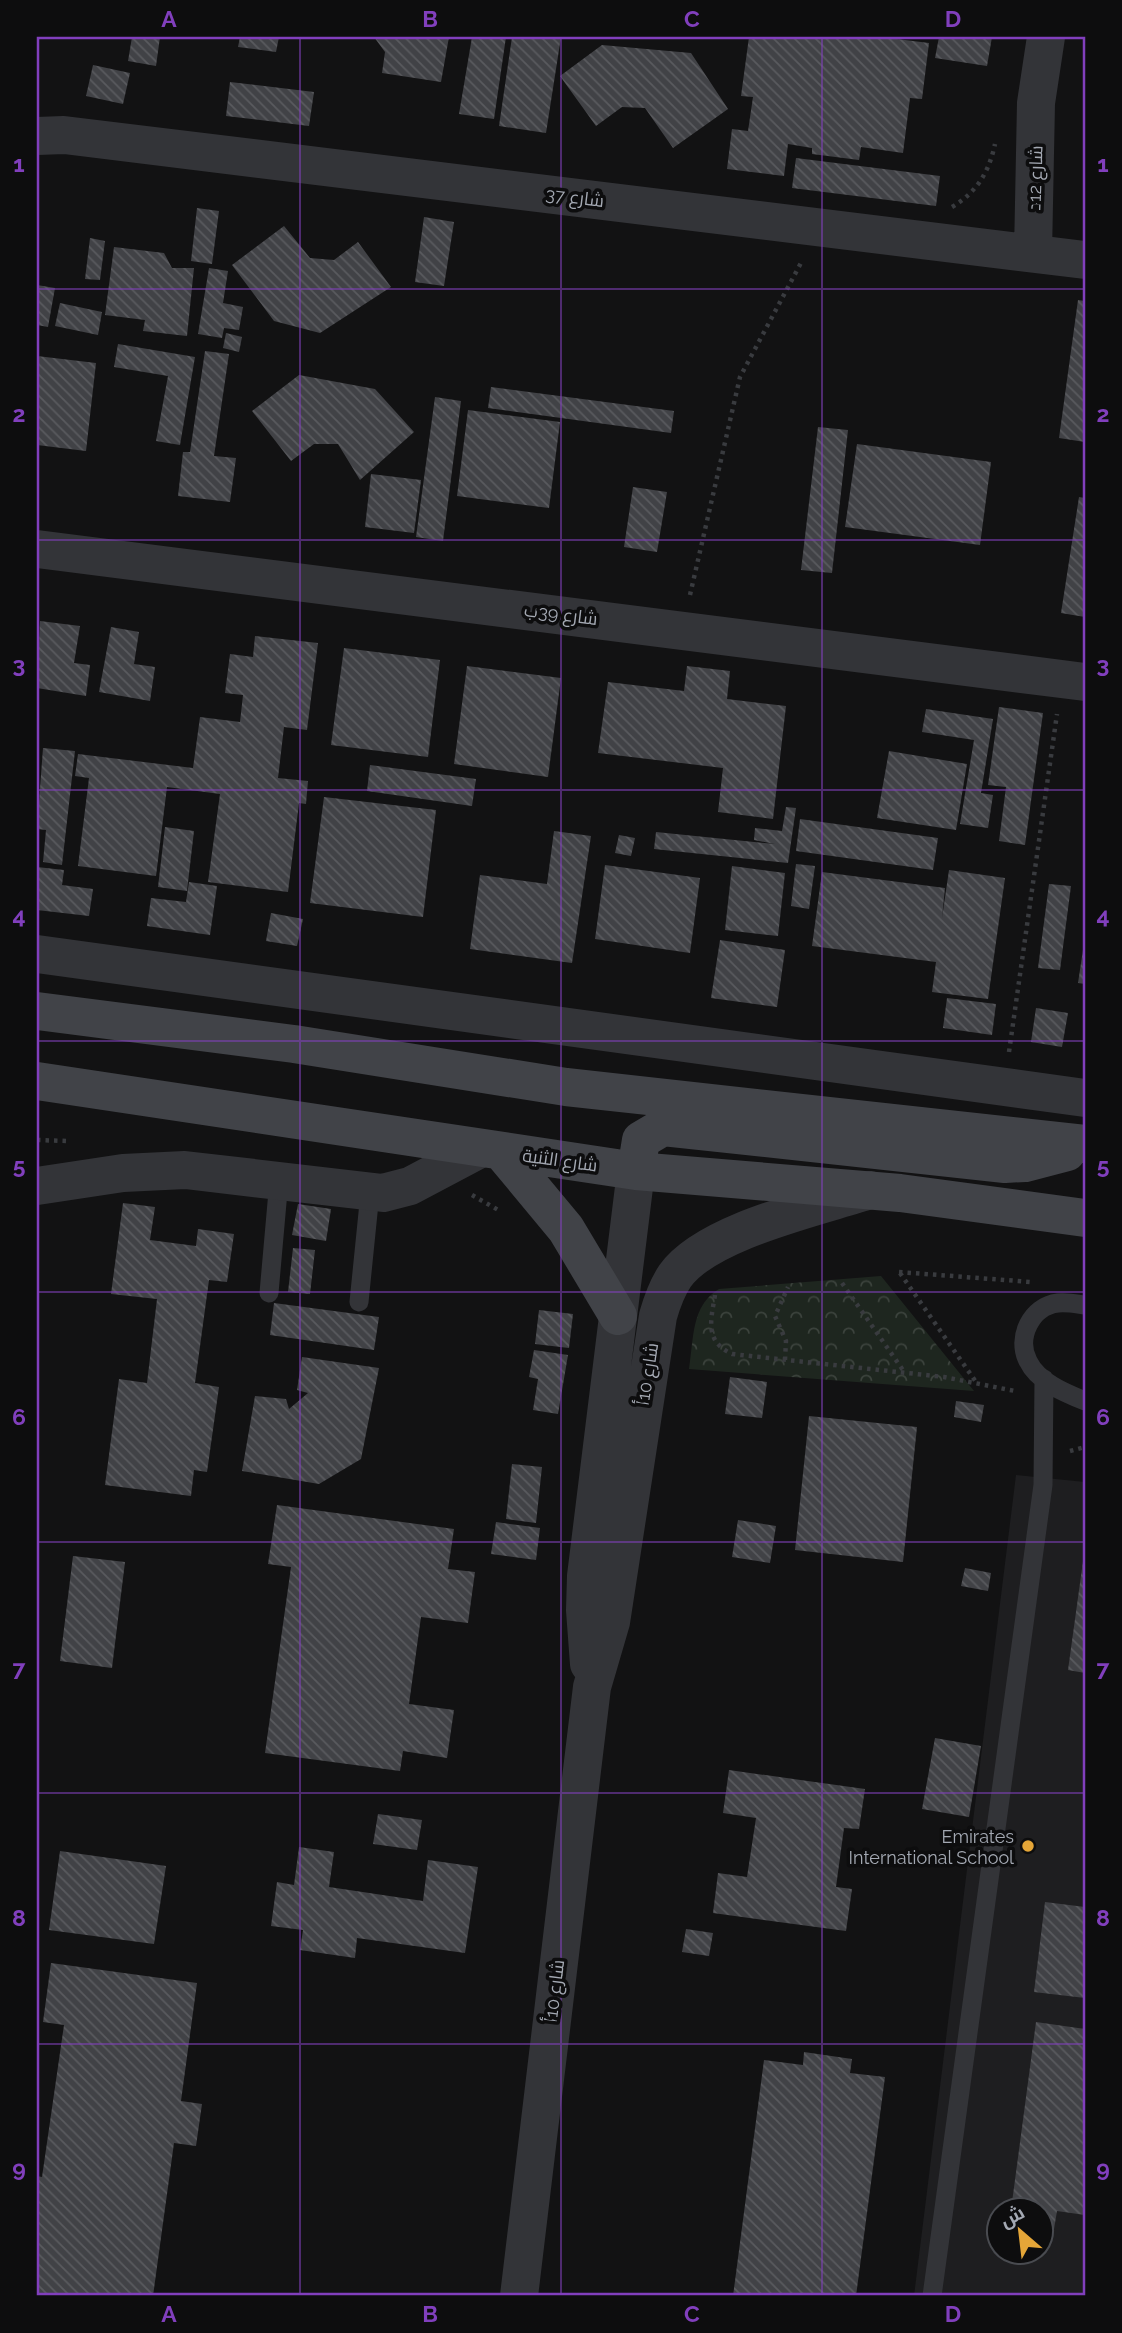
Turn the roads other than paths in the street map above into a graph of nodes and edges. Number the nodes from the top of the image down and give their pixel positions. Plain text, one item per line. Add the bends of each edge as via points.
1 (1046, 37) edge
2 (46, 132) edge
3 (1017, 251) junction
4 (1085, 260) edge
5 (37, 549) edge
6 (1074, 680) edge
7 (37, 954) edge
8 (37, 1011) edge
9 (37, 1082) edge
10 (1085, 1098) edge
11 (1085, 1144) edge
12 (490, 1151) junction
13 (636, 1171) junction
14 (279, 1180) junction
15 (870, 1191) junction
16 (43, 1194) edge
17 (370, 1194) junction
18 (1085, 1218) edge
19 (269, 1293) dead end
20 (359, 1301) dead end
21 (1085, 1306) edge
22 (618, 1316) junction
23 (1044, 1389) junction
24 (1085, 1401) edge
25 (592, 1687) junction
26 (519, 2296) edge
27 (932, 2296) edge

1 - 3 street, شارع 12د
2 - 3 street, شارع 37
3 - 4 street, شارع 37
5 - 6 street, شارع 39ب
7 - 10 street
8 - 11 main road via 294,1044 566,1087
9 - 12 main road, شارع الثنية
11 - 13 main road via 1046,1159 1005,1164 663,1127 640,1140
12 - 13 main road, شارع الثنية
12 - 17 street via 410,1186
12 - 22 main road via 566,1229
13 - 15 main road, شارع الثنية
13 - 22 street, شارع 10أ
14 - 16 street via 217,1172 154,1171
14 - 17 street
14 - 19 lane
15 - 18 main road, شارع الثنية
15 - 25 street, شارع 10أ via 749,1229 700,1253 675,1276 654,1334 611,1622
17 - 20 lane
21 - 23 lane via 1049,1305 1026,1329 1025,1352
22 - 25 street, شارع 10أ via 586,1576
23 - 24 lane
23 - 27 lane via 1043,1485
25 - 26 street, شارع 10أ

